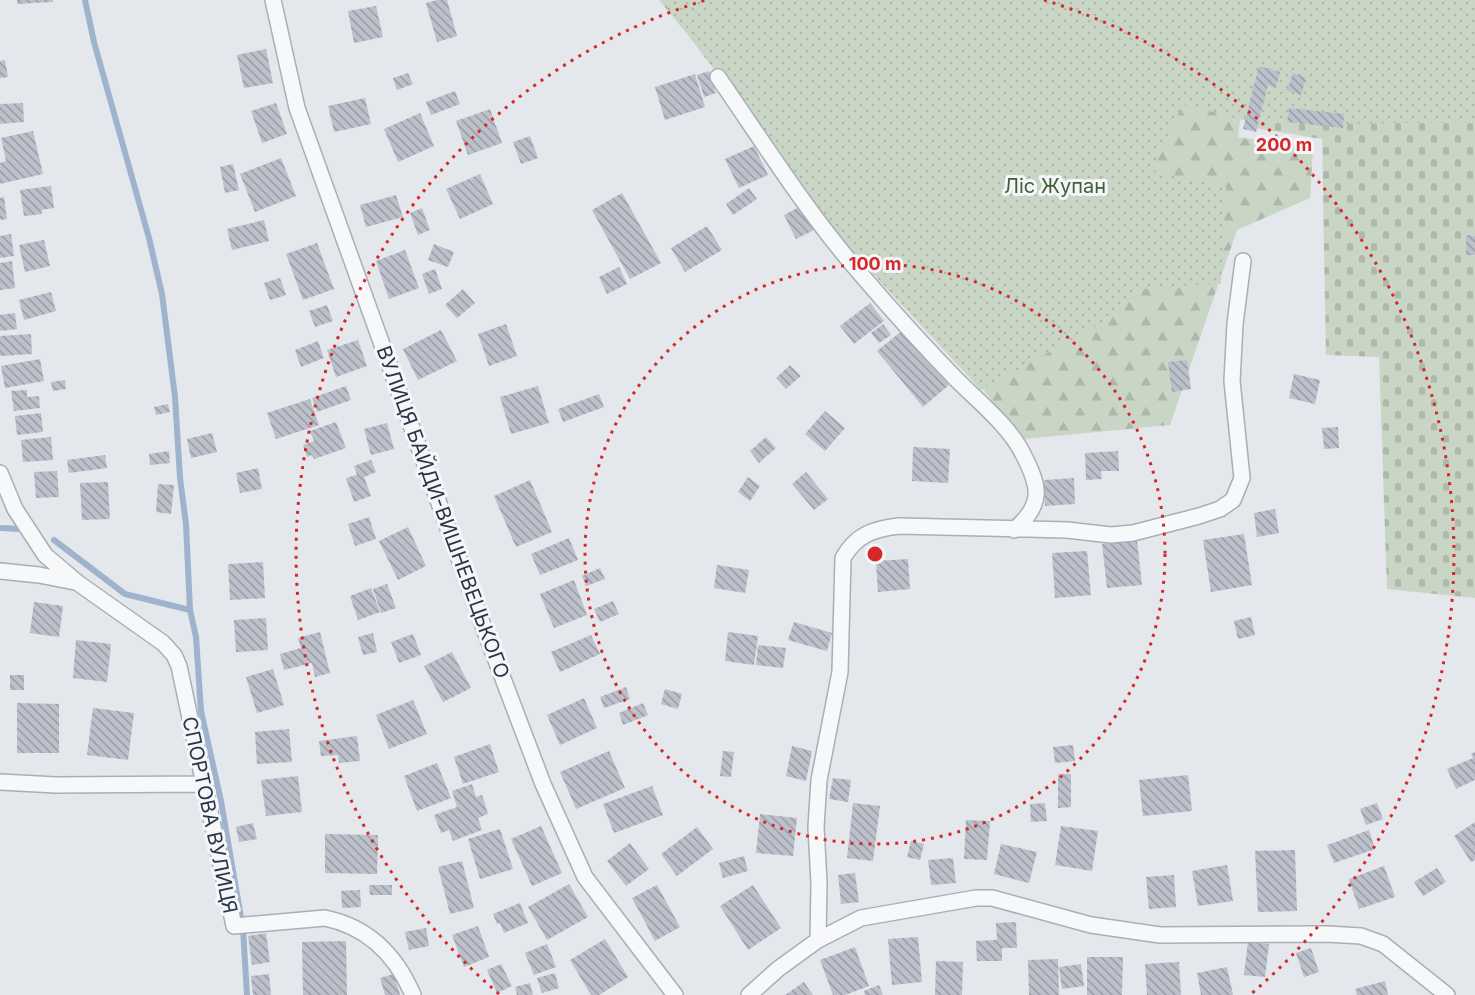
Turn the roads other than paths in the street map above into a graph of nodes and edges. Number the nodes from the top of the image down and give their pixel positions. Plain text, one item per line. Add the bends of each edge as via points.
1 (273, 0) edge
2 (718, 77) dead end
3 (1243, 261) dead end
4 (0, 473) edge
5 (1014, 530) junction
6 (0, 571) edge
7 (78, 583) junction
8 (0, 782) edge
9 (202, 784) junction
10 (818, 940) junction
11 (413, 995) edge
12 (675, 995) edge
13 (749, 995) edge
14 (1447, 995) edge

1 - 12 street, ВУЛИЦЯ БАЙДИ-ВИШНЕВЕЦЬКОГО via 297,108 543,784 585,877
2 - 5 street via 833,242 1023,452 1035,483 1036,500 1028,518
3 - 5 street via 1232,381 1242,478 1233,500 1199,516 1133,532 1111,535
4 - 7 street, СПОРТОВА ВУЛИЦЯ via 15,509 45,555
5 - 10 street via 883,528 850,545 843,558 840,672 819,780
6 - 7 street
7 - 9 street, СПОРТОВА ВУЛИЦЯ via 174,655
8 - 9 street
9 - 11 street, СПОРТОВА ВУЛИЦЯ via 234,926 325,918 339,921 386,951 405,976
10 - 13 street
10 - 14 street via 861,918 992,898 1091,925 1160,935 1361,936 1383,944

